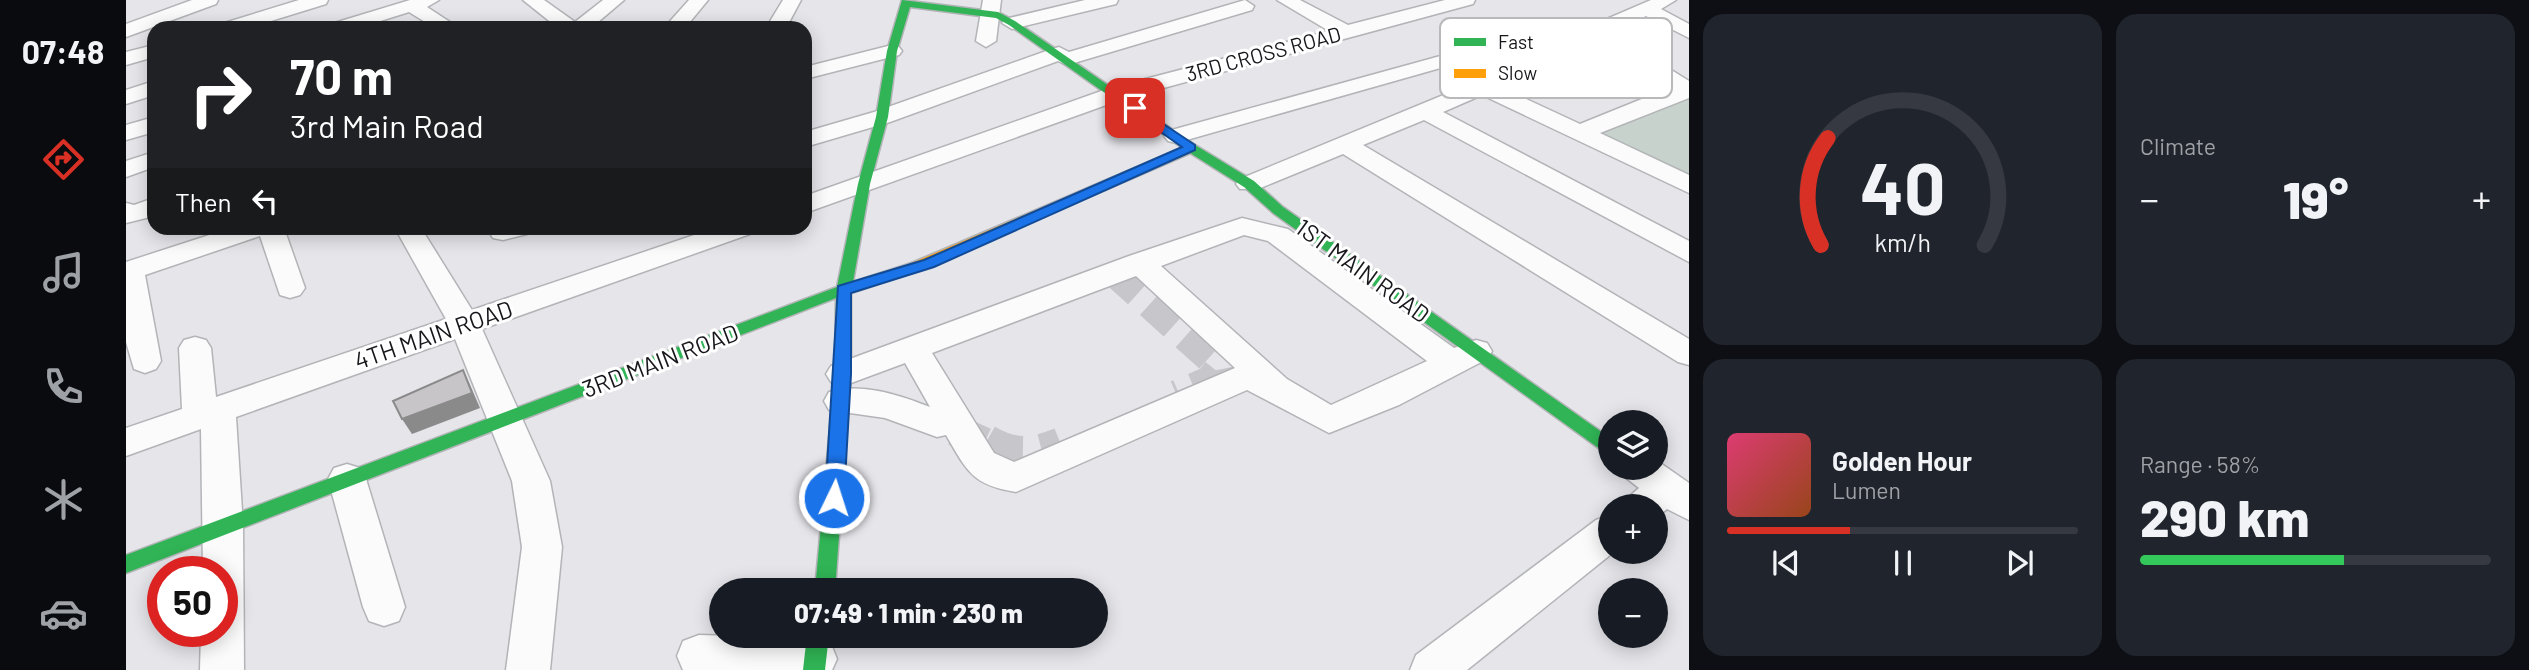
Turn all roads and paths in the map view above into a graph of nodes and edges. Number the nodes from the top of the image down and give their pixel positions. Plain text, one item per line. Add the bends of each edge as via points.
1 (209, 0) edge
2 (532, 0) edge
3 (615, 0) edge
4 (699, 0) edge
5 (792, 0) edge
6 (1109, 0) edge
7 (1286, 0) edge
8 (1466, 0) edge
9 (1667, 0) edge
10 (313, 1) edge
11 (906, 2) edge
12 (421, 3) edge
13 (1188, 6) dead end
14 (1245, 6) dead end
15 (990, 7) edge
16 (1645, 8) junction
17 (1206, 18) junction
18 (1623, 18) edge
19 (1663, 18) edge
20 (153, 21) edge
21 (250, 21) edge
22 (338, 21) edge
23 (364, 21) edge
24 (441, 21) edge
25 (561, 21) edge
26 (588, 21) edge
27 (680, 21) edge
28 (780, 21) edge
29 (147, 23) edge
30 (1012, 23) junction
31 (1672, 23) edge
32 (126, 31) edge
33 (1345, 31) junction
34 (1689, 32) edge
35 (986, 41) dead end
36 (892, 51) junction
37 (147, 53) edge
38 (1063, 56) junction
39 (126, 59) edge
40 (1440, 62) edge
41 (812, 71) edge
42 (1672, 80) edge
43 (147, 90) edge
44 (1687, 90) edge
45 (1115, 94) junction
46 (126, 97) edge
47 (1454, 98) edge
48 (1506, 98) edge
49 (1667, 98) edge
50 (1423, 110) junction
51 (881, 117) junction
52 (147, 126) edge
53 (126, 133) edge
54 (1580, 133) junction
55 (812, 138) edge
56 (1184, 142) junction
57 (1342, 144) junction
58 (147, 162) edge
59 (126, 169) edge
60 (864, 184) junction
61 (1249, 184) junction
62 (1689, 184) edge
63 (812, 203) edge
64 (147, 209) edge
65 (126, 211) edge
66 (236, 235) edge
67 (273, 235) edge
68 (412, 235) edge
69 (720, 235) edge
70 (1689, 253) edge
71 (1131, 265) junction
72 (128, 272) edge
73 (290, 288) dead end
74 (844, 290) junction
75 (464, 323) junction
76 (195, 348) dead end
77 (912, 348) junction
78 (1689, 354) edge
79 (1464, 357) junction
80 (145, 361) dead end
81 (1244, 377) junction
82 (842, 387) junction
83 (1279, 388) junction
84 (209, 413) junction
85 (505, 419) junction
86 (937, 424) tunnel mouth
87 (1598, 440) edge
88 (126, 442) edge
89 (347, 479) junction
90 (224, 526) junction
91 (1598, 541) edge
92 (126, 564) edge
93 (826, 578) edge
94 (383, 607) dead end
95 (816, 655) edge
96 (699, 656) dead end
97 (222, 670) edge
98 (528, 670) edge
99 (1433, 670) edge

1 - 20 street
2 - 25 street
3 - 26 street
4 - 27 street
5 - 28 street
6 - 30 street
7 - 33 street
8 - 33 street, 3RD CROSS ROAD
9 - 16 street
10 - 21 street
10 - 22 street
11 - 15 street, 1ST MAIN ROAD
11 - 36 street
12 - 23 street
12 - 24 street
13 - 17 street
14 - 17 street
15 - 30 street, 1ST MAIN ROAD
15 - 35 street
16 - 18 street
16 - 19 street
17 - 38 street
29 - 32 street
30 - 38 street, 1ST MAIN ROAD
31 - 34 street
33 - 45 street, 3RD CROSS ROAD
36 - 41 street
36 - 51 street
37 - 39 street
38 - 45 street, 1ST MAIN ROAD
38 - 51 street
40 - 56 street
42 - 44 street
43 - 46 street
45 - 56 street, 1ST MAIN ROAD
45 - 60 street, 3RD CROSS ROAD
47 - 50 street
48 - 54 street
49 - 54 street
50 - 57 street
50 - 70 street
51 - 55 street
51 - 60 street
52 - 53 street
54 - 62 street
56 - 61 street, 1ST MAIN ROAD
56 - 74 street, 3RD MAIN ROAD via 929,263
57 - 61 street
57 - 78 street
58 - 59 street
60 - 63 street
60 - 74 street
61 - 79 street, 1ST MAIN ROAD
64 - 65 street via 130,216
66 - 72 street
67 - 73 street
68 - 75 street
69 - 75 street, 4TH MAIN ROAD
71 - 77 street
71 - 79 street via 1242,226 1260,229 1278,235
71 - 81 street
71 - 83 street
72 - 80 street
74 - 82 street
74 - 85 street, 3RD MAIN ROAD
75 - 84 street, 4TH MAIN ROAD
75 - 85 street
76 - 84 street
77 - 81 street via 981,463 997,474 1016,477
77 - 82 street
79 - 83 street via 1329,419
79 - 87 street, 1ST MAIN ROAD
81 - 83 street
82 - 86 street
82 - 93 street
84 - 88 street, 4TH MAIN ROAD
84 - 90 street
85 - 89 street, 3RD MAIN ROAD
85 - 98 street via 531,481 542,547
89 - 90 street, 3RD MAIN ROAD
89 - 94 street
90 - 92 street, 3RD MAIN ROAD
90 - 97 street
91 - 99 street
95 - 96 street

